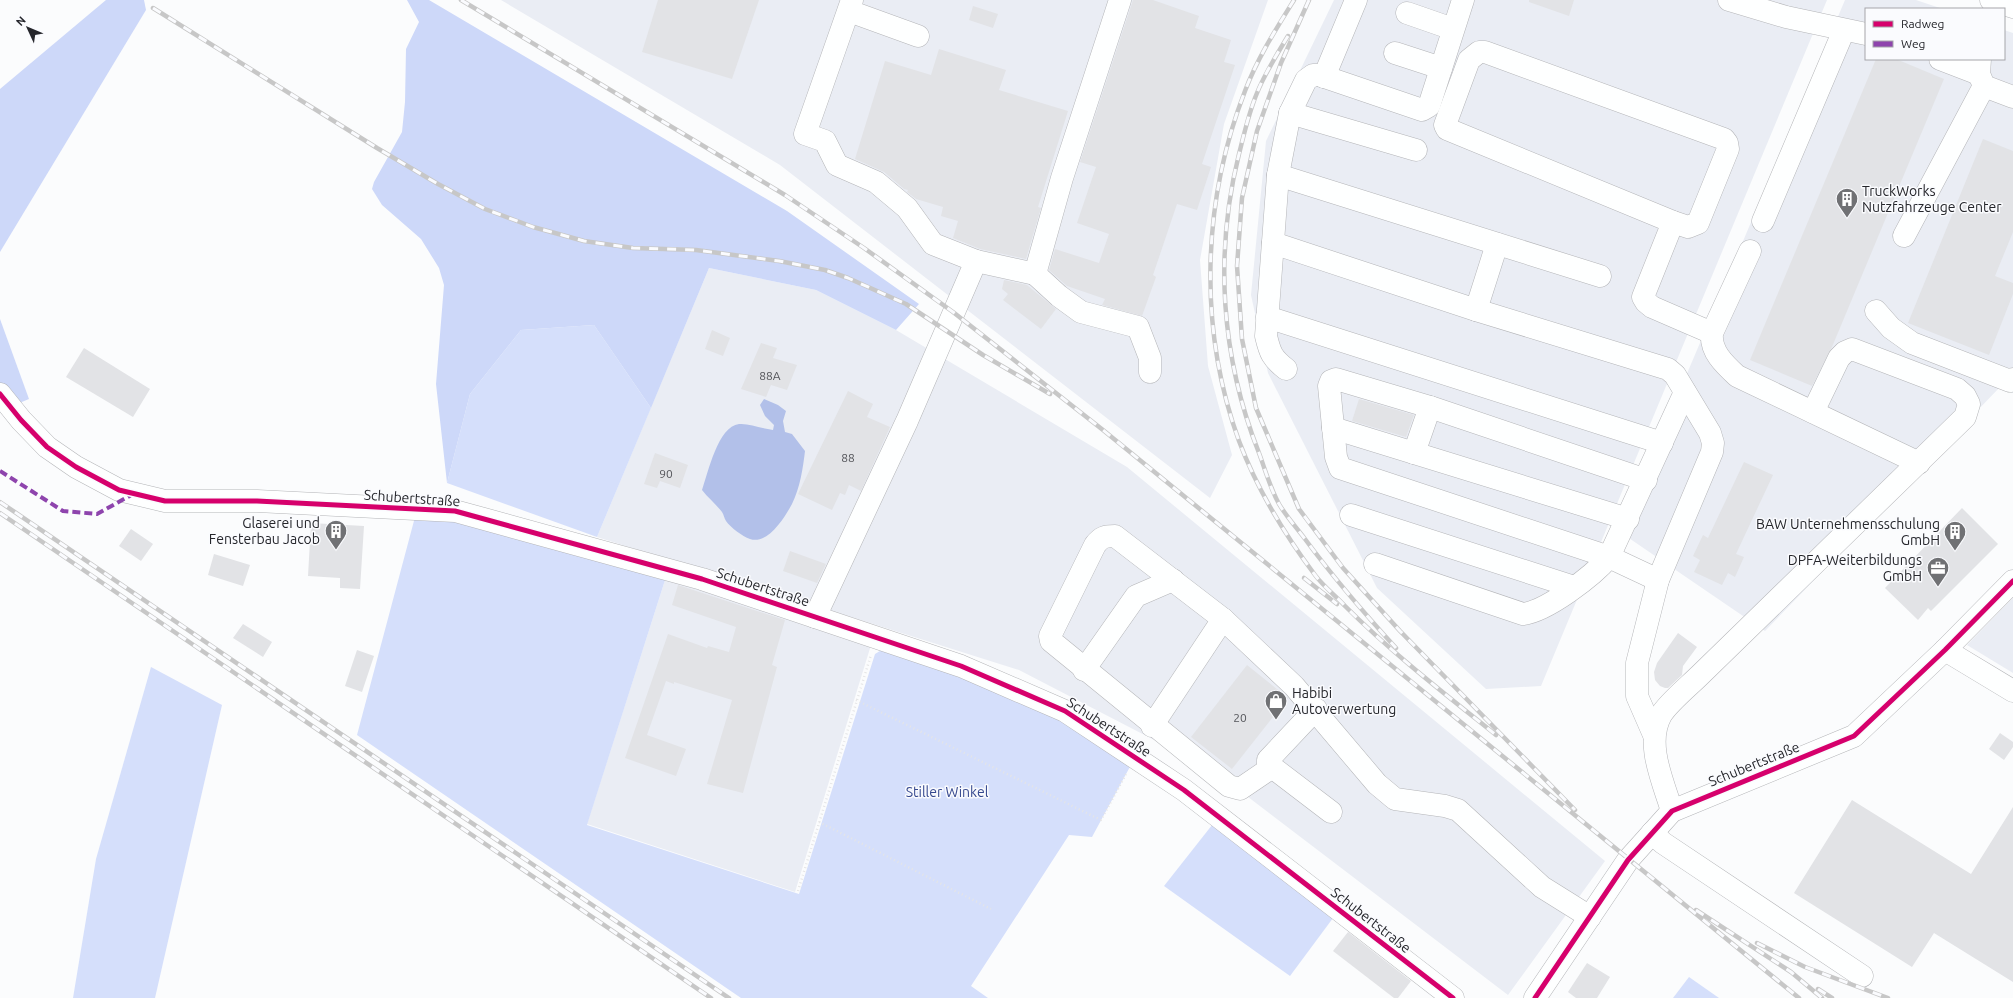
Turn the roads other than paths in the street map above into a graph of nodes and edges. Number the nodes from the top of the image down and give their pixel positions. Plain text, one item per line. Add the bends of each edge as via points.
1 (1120, 0) edge
2 (1356, 0) edge
3 (1463, 0) edge
4 (1729, 0) edge
5 (850, 5) edge
6 (1407, 13) dead end
7 (1453, 29) junction
8 (1844, 30) junction
9 (1865, 34) edge
10 (918, 36) dead end
11 (1395, 53) dead end
12 (1943, 60) edge
13 (1441, 68) junction
14 (1981, 73) edge
15 (1324, 77) junction
16 (2013, 97) edge
17 (1290, 113) junction
18 (1416, 150) dead end
19 (1278, 175) junction
20 (1763, 221) dead end
21 (1674, 222) junction
22 (1904, 236) dead end
23 (1273, 243) junction
24 (1497, 244) junction
25 (1750, 251) dead end
26 (976, 261) junction
27 (1035, 274) junction
28 (1600, 276) dead end
29 (1476, 310) junction
30 (1876, 311) dead end
31 (1267, 317) junction
32 (1712, 333) junction
33 (1286, 368) dead end
34 (1150, 372) dead end
35 (2012, 382) edge
36 (1685, 392) junction
37 (0, 394) edge
38 (1430, 407) junction
39 (1813, 412) junction
40 (1333, 428) junction
41 (1662, 444) junction
42 (1414, 453) junction
43 (1919, 463) junction
44 (1646, 480) junction
45 (1351, 515) dead end
46 (1628, 519) junction
47 (1609, 558) junction
48 (1375, 564) dead end
49 (1173, 580) junction
50 (1658, 580) junction
51 (2013, 580) edge
52 (1574, 587) junction
53 (815, 617) junction
54 (1223, 619) junction
55 (1945, 650) junction
56 (1084, 670) junction
57 (2013, 691) edge
58 (1316, 709) junction
59 (1152, 726) junction
60 (1654, 735) junction
61 (1271, 768) junction
62 (1672, 811) junction
63 (1331, 812) dead end
64 (1652, 833) junction
65 (1590, 917) junction
66 (1862, 976) dead end
67 (1453, 998) edge
68 (1535, 998) edge

1 - 27 street via 1062,178
2 - 15 street
3 - 7 street
4 - 8 street via 1786,18
5 - 10 street
5 - 26 street via 805,134 825,141 837,165 876,182 907,208 933,244
6 - 7 street
7 - 13 street
8 - 9 street
8 - 20 street
11 - 13 street
12 - 14 street
13 - 15 street via 1428,106 1422,110
14 - 16 street
14 - 22 street
15 - 17 street via 1313,75 1306,80
17 - 18 street
17 - 19 street
19 - 23 street
19 - 24 street
21 - 21 street via 1447,129 1445,125 1469,60 1479,52 1485,52 1724,139 1728,149 1698,223 1688,227
21 - 32 street via 1643,297 1652,307
23 - 29 street
23 - 31 street
24 - 28 street
24 - 29 street
25 - 32 street
26 - 27 street
26 - 53 street via 907,421
27 - 34 street via 1080,312 1138,327 1150,358
29 - 36 street via 1668,369 1675,375
30 - 35 street via 1891,328 1912,343
31 - 33 street via 1266,336 1270,350 1275,360
31 - 41 street
32 - 39 street via 1711,342 1714,349 1737,376
36 - 41 street
36 - 50 street via 1710,434 1712,452
37 - 53 street, Schubertstraße via 48,447 76,468 119,490 165,501 257,501 455,511 702,579
38 - 40 street via 1336,379 1331,381 1329,386
38 - 42 street
38 - 44 street
39 - 43 street
39 - 43 street via 1839,358 1852,349 1957,389 1969,404 1965,417
40 - 42 street
40 - 47 street via 1336,457 1340,468
41 - 44 street
42 - 46 street
43 - 60 street via 1662,714
44 - 46 street
45 - 52 street
46 - 47 street
47 - 50 street
47 - 52 street via 1599,570
48 - 52 street via 1523,614 1543,607
49 - 54 street
49 - 56 street via 1136,596
49 - 56 street via 1115,536 1101,538 1095,545 1050,636 1055,646
50 - 60 street via 1637,663 1637,696
51 - 55 street, Schubertstraße
53 - 67 street, Schubertstraße via 961,666 1065,711 1184,790
54 - 58 street
54 - 59 street
55 - 57 street
55 - 62 street, Schubertstraße via 1854,736
56 - 59 street
58 - 61 street via 1268,760
58 - 65 street via 1377,784 1395,799 1458,810 1542,887
59 - 61 street via 1234,788 1240,789
60 - 62 street via 1656,761
61 - 63 street
62 - 64 street, Schubertstraße
64 - 65 street, Schubertstraße via 1628,860
64 - 66 street via 1663,843
65 - 68 street, Schubertstraße

